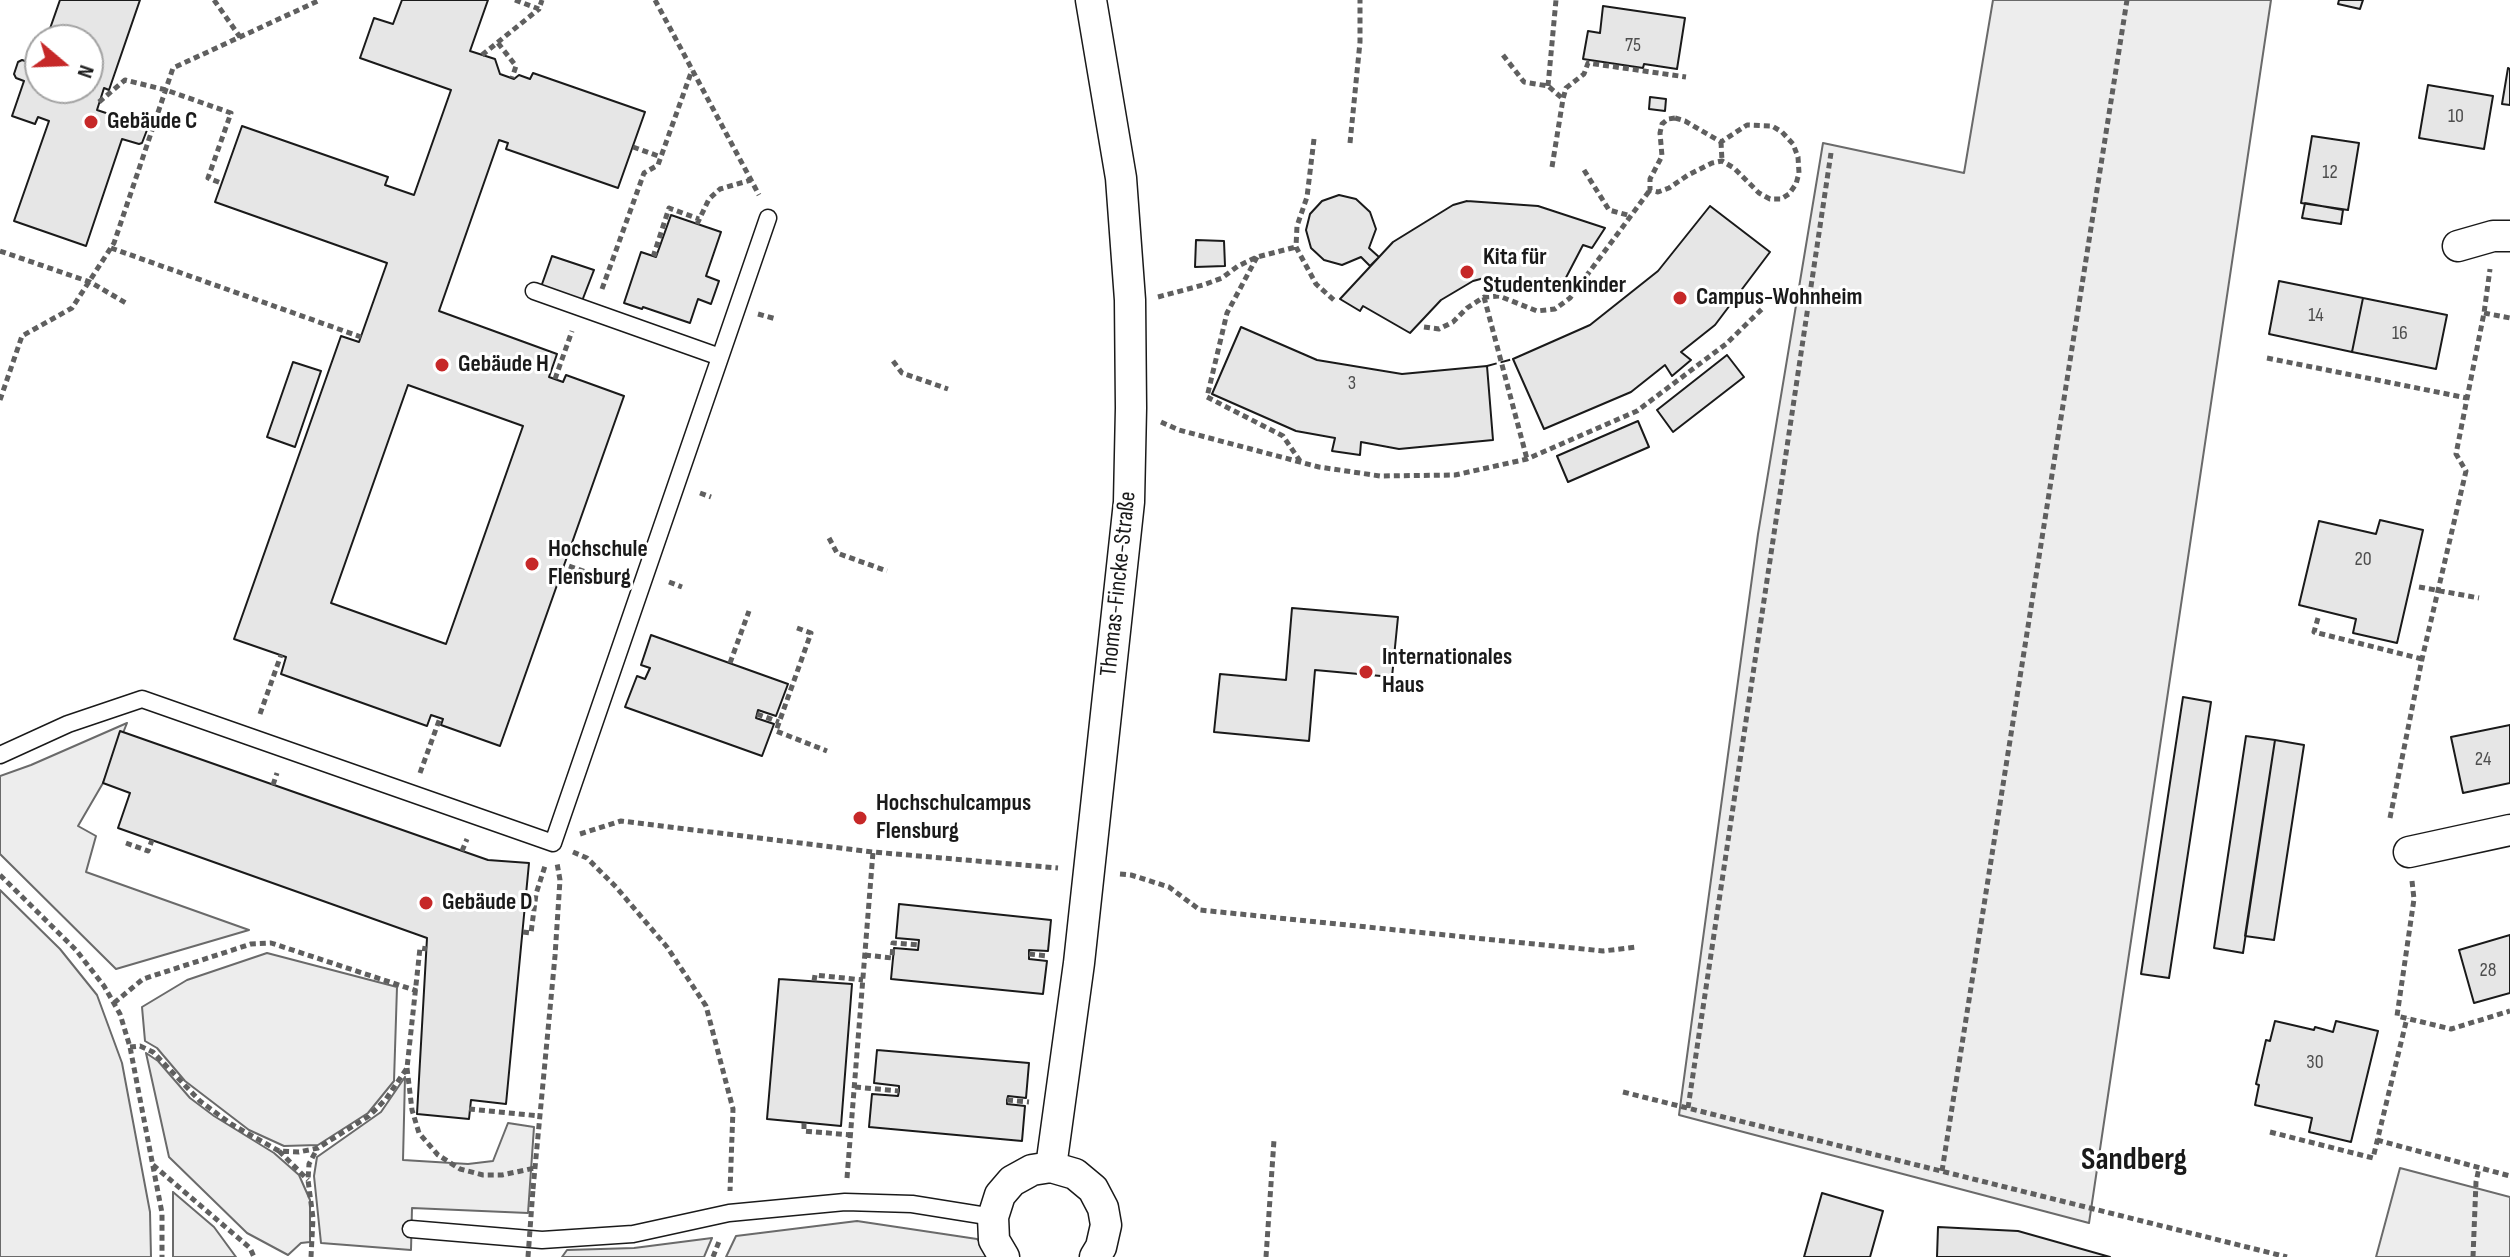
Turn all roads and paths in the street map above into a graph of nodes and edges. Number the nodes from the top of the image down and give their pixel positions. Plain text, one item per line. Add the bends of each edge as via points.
1 (214, 0) edge
2 (320, 0) edge
3 (515, 0) edge
4 (542, 0) edge
5 (655, 0) edge
6 (1091, 0) edge
7 (1360, 0) edge
8 (1556, 0) edge
9 (2127, 0) edge
10 (539, 9) junction
11 (240, 37) junction
12 (498, 43) junction
13 (482, 55) dead end
14 (1503, 55) dead end
15 (692, 70) junction
16 (1686, 77) dead end
17 (512, 78) dead end
18 (1548, 86) junction
19 (166, 90) junction
20 (104, 98) edge
21 (1563, 99) junction
22 (1314, 139) dead end
23 (1721, 142) junction
24 (1350, 143) dead end
25 (633, 147) dead end
26 (1831, 153) dead end
27 (661, 157) junction
28 (1722, 161) junction
29 (1552, 167) dead end
30 (1584, 170) dead end
31 (751, 180) junction
32 (221, 183) dead end
33 (1650, 190) junction
34 (1631, 216) junction
35 (768, 218) joint
36 (2502, 236) edge
37 (2458, 246) dead end
38 (1296, 247) junction
39 (111, 248) junction
40 (0, 251) edge
41 (657, 255) dead end
42 (1257, 257) junction
43 (90, 282) junction
44 (534, 291) dead end
45 (1484, 297) junction
46 (1130, 300) junction
47 (1336, 302) dead end
48 (126, 303) dead end
49 (1763, 308) dead end
50 (587, 310) junction
51 (2484, 313) junction
52 (2510, 318) edge
53 (1424, 327) dead end
54 (361, 337) dead end
55 (720, 357) junction
56 (2267, 358) dead end
57 (893, 361) dead end
58 (555, 379) dead end
59 (948, 389) dead end
60 (2467, 398) junction
61 (0, 400) edge
62 (1131, 408) junction
63 (1527, 459) junction
64 (1301, 462) junction
65 (829, 538) dead end
66 (569, 566) dead end
67 (887, 571) dead end
68 (2419, 587) dead end
69 (639, 591) junction
70 (2438, 592) junction
71 (2479, 598) dead end
72 (749, 611) dead end
73 (2318, 618) dead end
74 (797, 628) dead end
75 (281, 655) dead end
76 (2422, 659) junction
77 (730, 663) dead end
78 (757, 714) dead end
79 (440, 718) dead end
80 (779, 722) junction
81 (252, 738) junction
82 (827, 751) dead end
83 (0, 755) edge
84 (413, 794) junction
85 (2390, 818) dead end
86 (621, 821) dead end
87 (2510, 830) edge
88 (152, 840) dead end
89 (126, 843) dead end
90 (553, 843) junction
91 (873, 852) junction
92 (2409, 852) joint
93 (1089, 871) junction
94 (0, 875) edge
95 (560, 880) dead end
96 (536, 894) dead end
97 (523, 932) dead end
98 (919, 945) dead end
99 (1637, 947) dead end
100 (427, 949) dead end
101 (865, 955) junction
102 (863, 980) junction
103 (814, 981) dead end
104 (417, 991) junction
105 (114, 1003) junction
106 (2510, 1011) edge
107 (2407, 1018) junction
108 (130, 1047) junction
109 (407, 1068) junction
110 (855, 1087) junction
111 (899, 1091) dead end
112 (1623, 1092) dead end
113 (1688, 1108) junction
114 (469, 1109) dead end
115 (540, 1116) junction
116 (804, 1123) dead end
117 (2270, 1132) dead end
118 (851, 1135) junction
119 (1274, 1140) dead end
120 (2377, 1140) junction
121 (318, 1148) junction
122 (279, 1151) junction
123 (153, 1165) junction
124 (1051, 1167) junction
125 (535, 1168) junction
126 (2479, 1168) junction
127 (1942, 1171) junction
128 (2510, 1176) edge
129 (308, 1180) junction
130 (845, 1202) junction
131 (729, 1213) junction
132 (993, 1217) junction
133 (411, 1229) dead end
134 (162, 1257) edge
135 (254, 1257) edge
136 (311, 1257) edge
137 (528, 1257) edge
138 (1004, 1257) edge
139 (1095, 1257) edge
140 (1266, 1257) edge
141 (2287, 1257) edge
142 (2473, 1257) edge

1 - 11 path
2 - 11 path
3 - 10 path
4 - 10 path
5 - 15 path
6 - 46 street, Thomas-Fincke-Straße via 1121,178
7 - 24 path
8 - 18 path
9 - 127 path
10 - 12 path
11 - 19 path via 173,68
12 - 13 path
12 - 17 path via 516,66
14 - 18 path via 1524,82
15 - 27 path
15 - 31 path
16 - 21 path via 1588,63
18 - 21 path
19 - 20 path via 125,80
19 - 32 path via 231,113 208,178
19 - 39 path
21 - 29 path
22 - 38 path
23 - 28 path
23 - 28 path via 1747,125 1772,126 1793,144 1799,173 1789,194 1770,199
23 - 33 path via 1685,121 1668,119 1662,124 1662,156
25 - 27 path
26 - 113 path
27 - 50 path via 644,173
28 - 33 path via 1669,188
30 - 34 path via 1609,210
31 - 35 path
31 - 41 path via 720,189 698,221 669,208
33 - 34 path
34 - 45 path via 1570,298 1555,309 1537,311 1499,296
35 - 55 lane
36 - 37 street
36 - 51 path
38 - 42 path
38 - 47 path via 1316,284
39 - 43 path
39 - 54 path
40 - 43 path
42 - 46 path via 1203,285
42 - 64 path via 1227,313 1207,397 1283,436
43 - 48 path
43 - 61 path via 72,308 22,336
44 - 50 lane
45 - 53 path via 1453,322 1439,329
45 - 63 path
46 - 62 street, Thomas-Fincke-Straße
49 - 63 path via 1726,344 1637,411
50 - 55 lane
50 - 58 path
51 - 52 path
51 - 60 path
55 - 69 lane
56 - 60 path
57 - 59 path via 902,373
60 - 70 path via 2456,454 2466,471
62 - 64 path via 1179,430
62 - 93 street, Thomas-Fincke-Straße via 1129,502
63 - 64 path via 1455,475 1380,476
65 - 67 path via 837,553
66 - 69 path
68 - 70 path
69 - 90 lane
70 - 71 path
70 - 76 path
72 - 77 path
73 - 76 path via 2314,632
74 - 80 path via 811,633
75 - 81 path
76 - 85 path
78 - 80 path
79 - 84 path
80 - 82 path via 776,731
81 - 83 lane via 142,699
81 - 84 lane
84 - 90 lane
86 - 91 path
87 - 92 street
88 - 89 path via 148,851
90 - 131 path via 587,858 616,887 667,947 706,1006 733,1109
91 - 93 path
91 - 101 path
92 - 107 path via 2414,899 2397,1016
93 - 99 path via 1131,875 1169,887 1200,910 1603,951
93 - 124 street, Thomas-Fincke-Straße
94 - 105 path via 76,950
95 - 115 path
96 - 97 path via 531,933
98 - 101 path via 893,943 892,958
100 - 104 path via 420,948
101 - 102 path
102 - 103 path via 815,975
102 - 110 path
104 - 105 path via 271,943 251,944 143,979
104 - 109 path
105 - 108 path
106 - 107 path via 2451,1029
107 - 120 path
108 - 122 path via 153,1052 200,1101
108 - 123 path
109 - 121 path via 369,1116
109 - 125 path via 419,1133 438,1155 483,1175
110 - 111 path
110 - 118 path
112 - 113 path
113 - 127 path
114 - 115 path
115 - 125 path
116 - 118 path via 804,1131
117 - 120 path via 2373,1158
118 - 130 path
119 - 140 path
120 - 126 path
121 - 122 path
121 - 129 path
122 - 129 path
123 - 134 path via 162,1213
123 - 135 path
124 - 132 street via 1012,1181 1000,1195
124 - 139 street via 1075,1174 1093,1189 1103,1208 1106,1225
125 - 137 path, bridge
126 - 128 path
126 - 142 path
127 - 141 path
129 - 136 path
130 - 131 lane
130 - 132 lane via 912,1204
131 - 133 lane via 633,1234 542,1240
132 - 138 street via 994,1240

